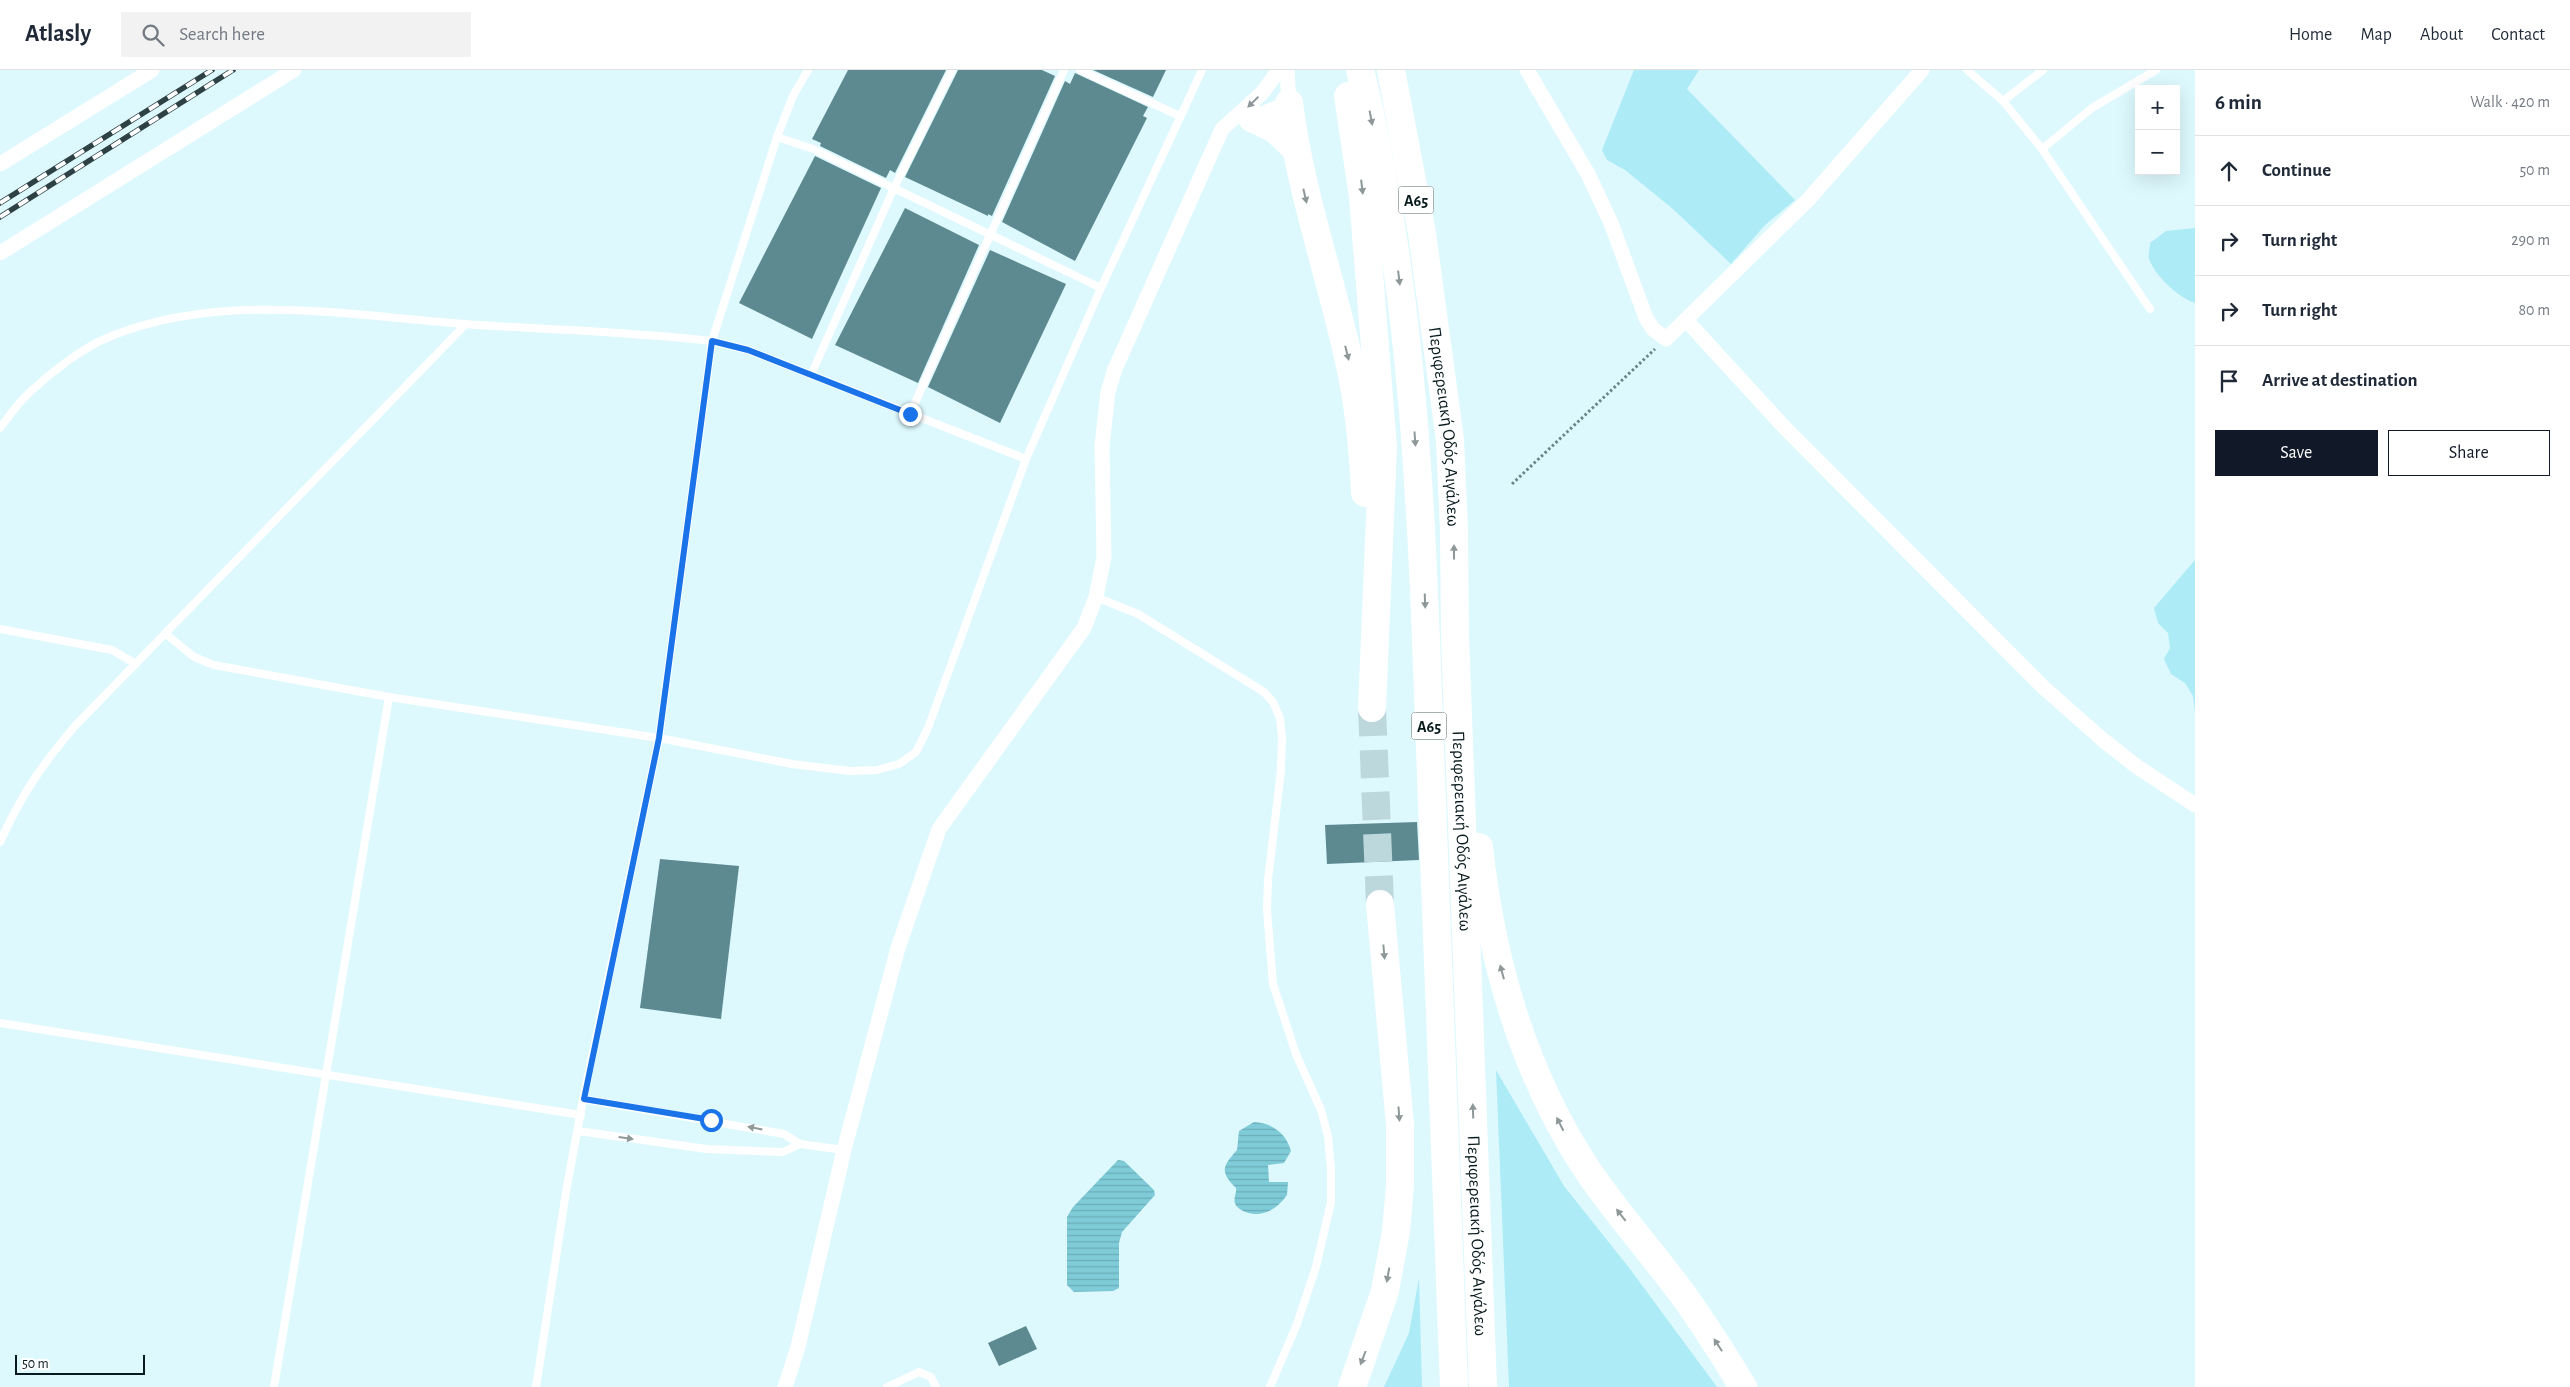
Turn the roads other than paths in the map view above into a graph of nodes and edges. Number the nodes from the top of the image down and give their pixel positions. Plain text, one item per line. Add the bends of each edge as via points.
1 (152, 70) edge
2 (294, 70) edge
3 (808, 70) edge
4 (952, 70) edge
5 (1064, 70) edge
6 (1080, 70) edge
7 (1202, 70) edge
8 (1279, 70) edge
9 (1287, 70) edge
10 (1343, 70) edge
11 (1360, 70) edge
12 (1391, 70) edge
13 (1408, 70) edge
14 (1527, 70) edge
15 (1922, 70) edge
16 (1967, 70) edge
17 (2043, 70) edge
18 (2156, 70) edge
19 (2003, 101) junction
20 (1289, 102) junction
21 (1180, 116) junction
22 (1252, 118) junction
23 (1222, 129) junction
24 (776, 137) junction
25 (1295, 148) junction
26 (2042, 149) junction
27 (0, 164) edge
28 (894, 188) junction
29 (989, 233) junction
30 (0, 253) edge
31 (1101, 288) junction
32 (2150, 309) dead end
33 (1686, 320) junction
34 (466, 324) junction
35 (1434, 332) junction
36 (712, 341) junction
37 (811, 375) junction
38 (910, 414) junction
39 (0, 428) edge
40 (1026, 459) junction
41 (1096, 597) junction
42 (0, 629) edge
43 (166, 634) junction
44 (1455, 636) junction
45 (1373, 656) junction
46 (136, 664) junction
47 (389, 697) junction
48 (1372, 708) tunnel mouth
49 (659, 738) junction
50 (2195, 804) edge
51 (0, 842) edge
52 (1380, 904) tunnel mouth
53 (0, 1023) edge
54 (326, 1075) junction
55 (584, 1099) junction
56 (580, 1115) junction
57 (578, 1131) junction
58 (800, 1144) junction
59 (844, 1150) junction
60 (274, 1387) edge
61 (536, 1387) edge
62 (785, 1387) edge
63 (887, 1387) edge
64 (936, 1387) edge
65 (1270, 1387) edge
66 (1352, 1387) edge
67 (1454, 1387) edge
68 (1483, 1387) edge
69 (1743, 1387) edge

1 - 27 street
2 - 30 street
3 - 24 lane
4 - 28 lane
5 - 29 lane
6 - 21 lane
7 - 21 lane
8 -> 23 street via 1262,93
9 - 20 street
10 -> 45 highway via 1363,197 1383,447
11 -> 67 highway, Περιφερειακή Οδός Αιγάλεω / Α65 via 1384,184 1397,268 1407,344 1422,527
12 - 35 highway, Περιφερειακή Οδός Αιγάλεω / Α65 via 1422,233
13 - 35 highway via 1440,274
14 - 33 street via 1588,174 1611,223 1646,318 1666,339
15 - 33 street via 1808,200
16 - 19 lane
17 - 19 lane
18 - 26 lane via 2092,108
19 - 26 lane
20 - 22 street
20 - 25 highway
21 - 31 lane
22 - 23 street
22 - 25 highway via 1275,129
23 - 41 street via 1124,345 1108,392 1102,445 1104,557
24 - 28 lane via 813,149
24 - 36 lane
25 -> 45 highway via 1356,395 1362,445
26 - 32 lane
28 - 29 lane
28 - 37 lane
29 - 31 lane
29 - 38 lane
31 - 40 lane
33 - 50 street via 1784,427 2050,693 2136,766
34 - 36 lane
34 - 39 lane via 315,312 243,310 196,313 146,324 107,338 63,365 28,394
34 - 43 lane
44 -> 35 highway, Περιφερειακή Οδός Αιγάλεω / Α65 via 1450,440
36 - 37 lane via 748,350
36 - 49 lane
37 - 38 lane
38 - 40 lane
40 - 49 lane via 928,728 916,752 899,764 877,770 850,771 792,764
41 - 59 street via 1084,628 939,829 898,948
41 - 65 lane via 1138,614 1264,692 1274,702 1280,718 1281,770 1270,854 1267,910 1273,984 1296,1054 1321,1110 1332,1169 1331,1202 1316,1267 1297,1324
42 - 46 lane via 112,650
43 - 46 lane
43 - 47 lane via 194,657 214,665
68 -> 44 highway, Περιφερειακή Οδός Αιγάλεω / Α65
69 -> 44 highway via 1702,1320 1584,1166 1549,1103 1530,1058 1502,973 1489,916 1476,825 1471,728
45 - 48 highway
46 - 51 lane via 43,764 16,806
47 - 49 lane
47 - 54 lane
49 - 55 lane
52 -> 66 highway via 1400,1115 1400,1186 1396,1232 1385,1291
53 - 54 lane
54 - 56 lane
54 - 60 lane
55 - 56 lane
58 -> 55 lane via 784,1134
56 - 57 lane
57 -> 58 lane via 707,1149 783,1152
57 - 61 lane
58 - 59 lane
59 - 62 street via 798,1347
63 - 64 lane via 919,1372 931,1377

